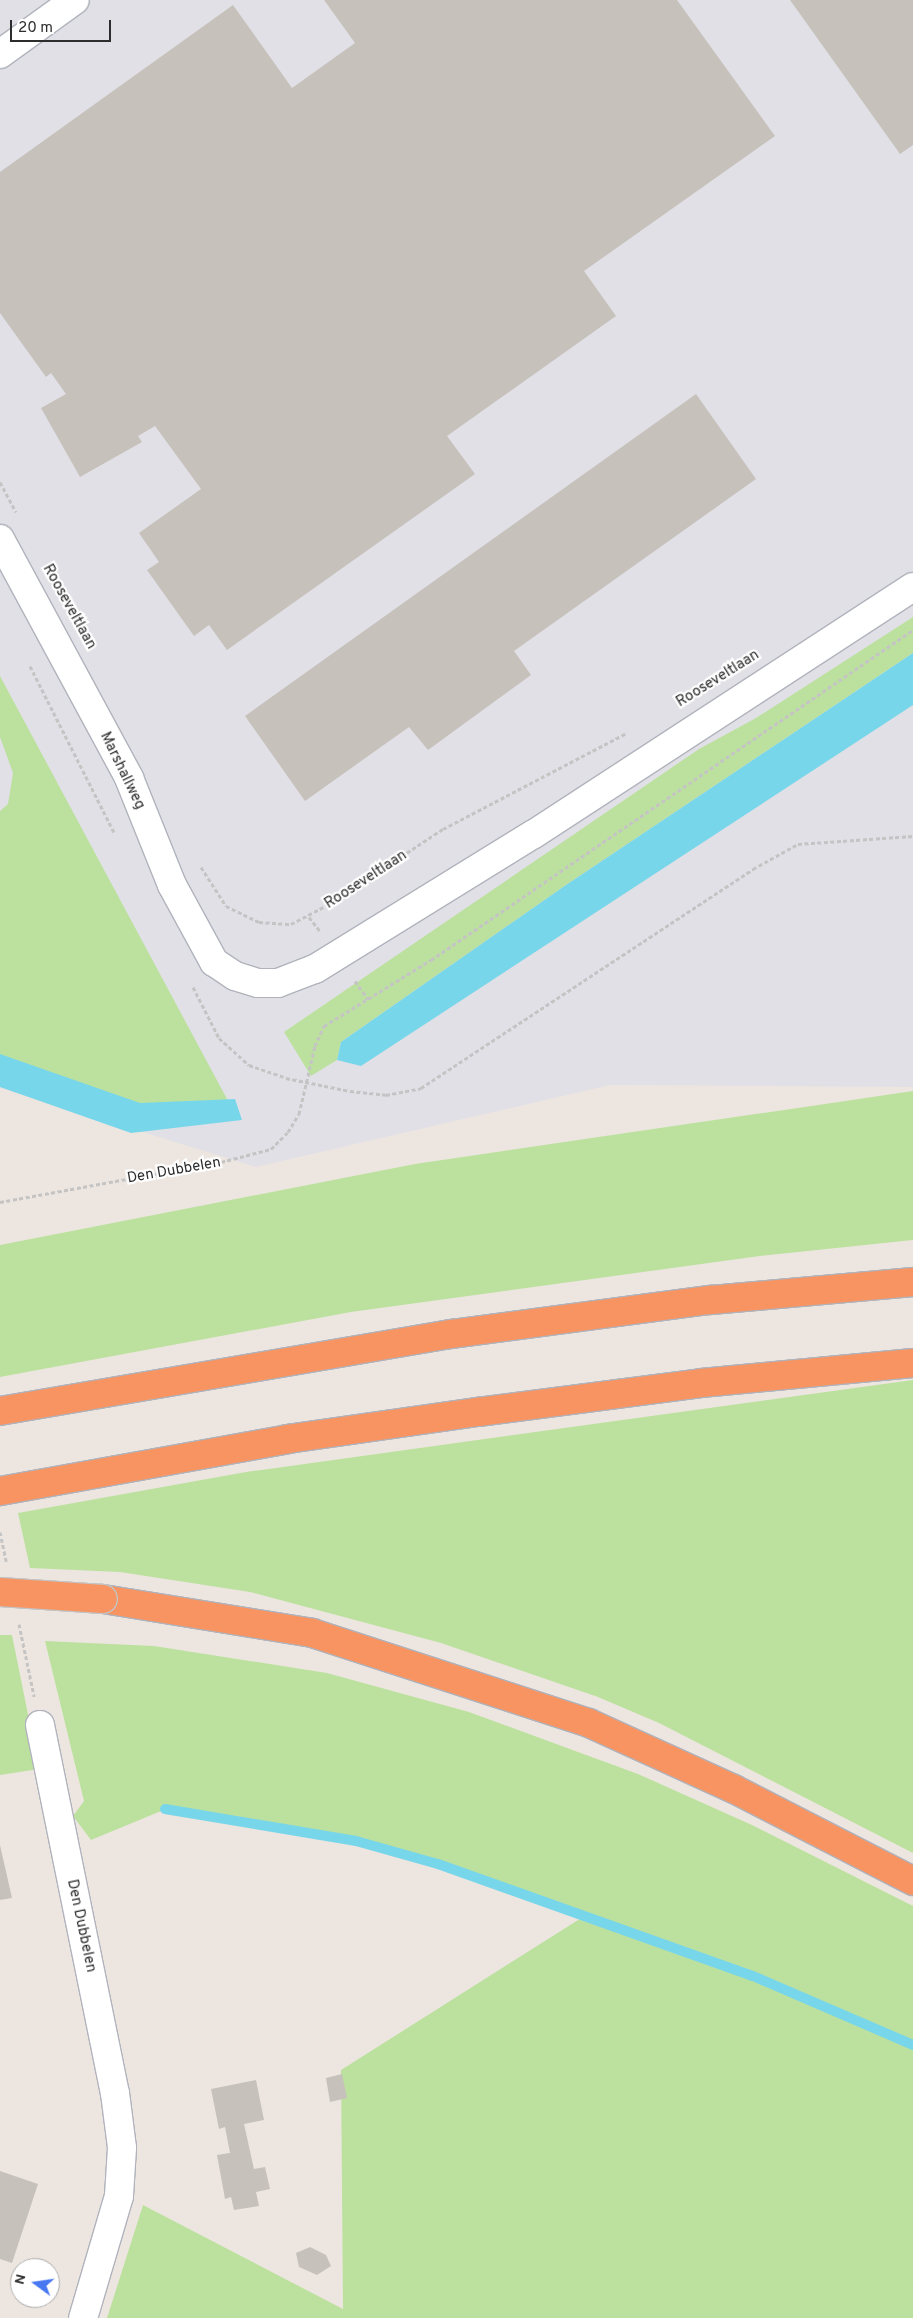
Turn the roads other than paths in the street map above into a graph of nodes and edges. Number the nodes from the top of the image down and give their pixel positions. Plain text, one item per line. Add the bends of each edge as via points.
1 (75, 0) edge
2 (0, 54) edge
3 (0, 539) edge
4 (913, 587) edge
5 (258, 983) joint
6 (913, 1282) edge
7 (913, 1363) edge
8 (0, 1411) edge
9 (0, 1491) edge
10 (0, 1592) edge
11 (40, 1725) road end
12 (913, 1881) edge
13 (83, 2318) edge

1 - 2 street
3 - 5 street, Marshallweg via 129,778 172,885 214,962 235,976
4 - 5 street, Rooseveltlaan via 526,839 315,969 278,983
6 - 8 highway via 711,1300 451,1334
7 - 9 highway via 701,1383 478,1412 90,1472
10 - 12 highway, bridge via 103,1599 312,1633 580,1720 734,1790
11 - 13 street, Den Dubbelen via 115,2093 122,2148 120,2196

